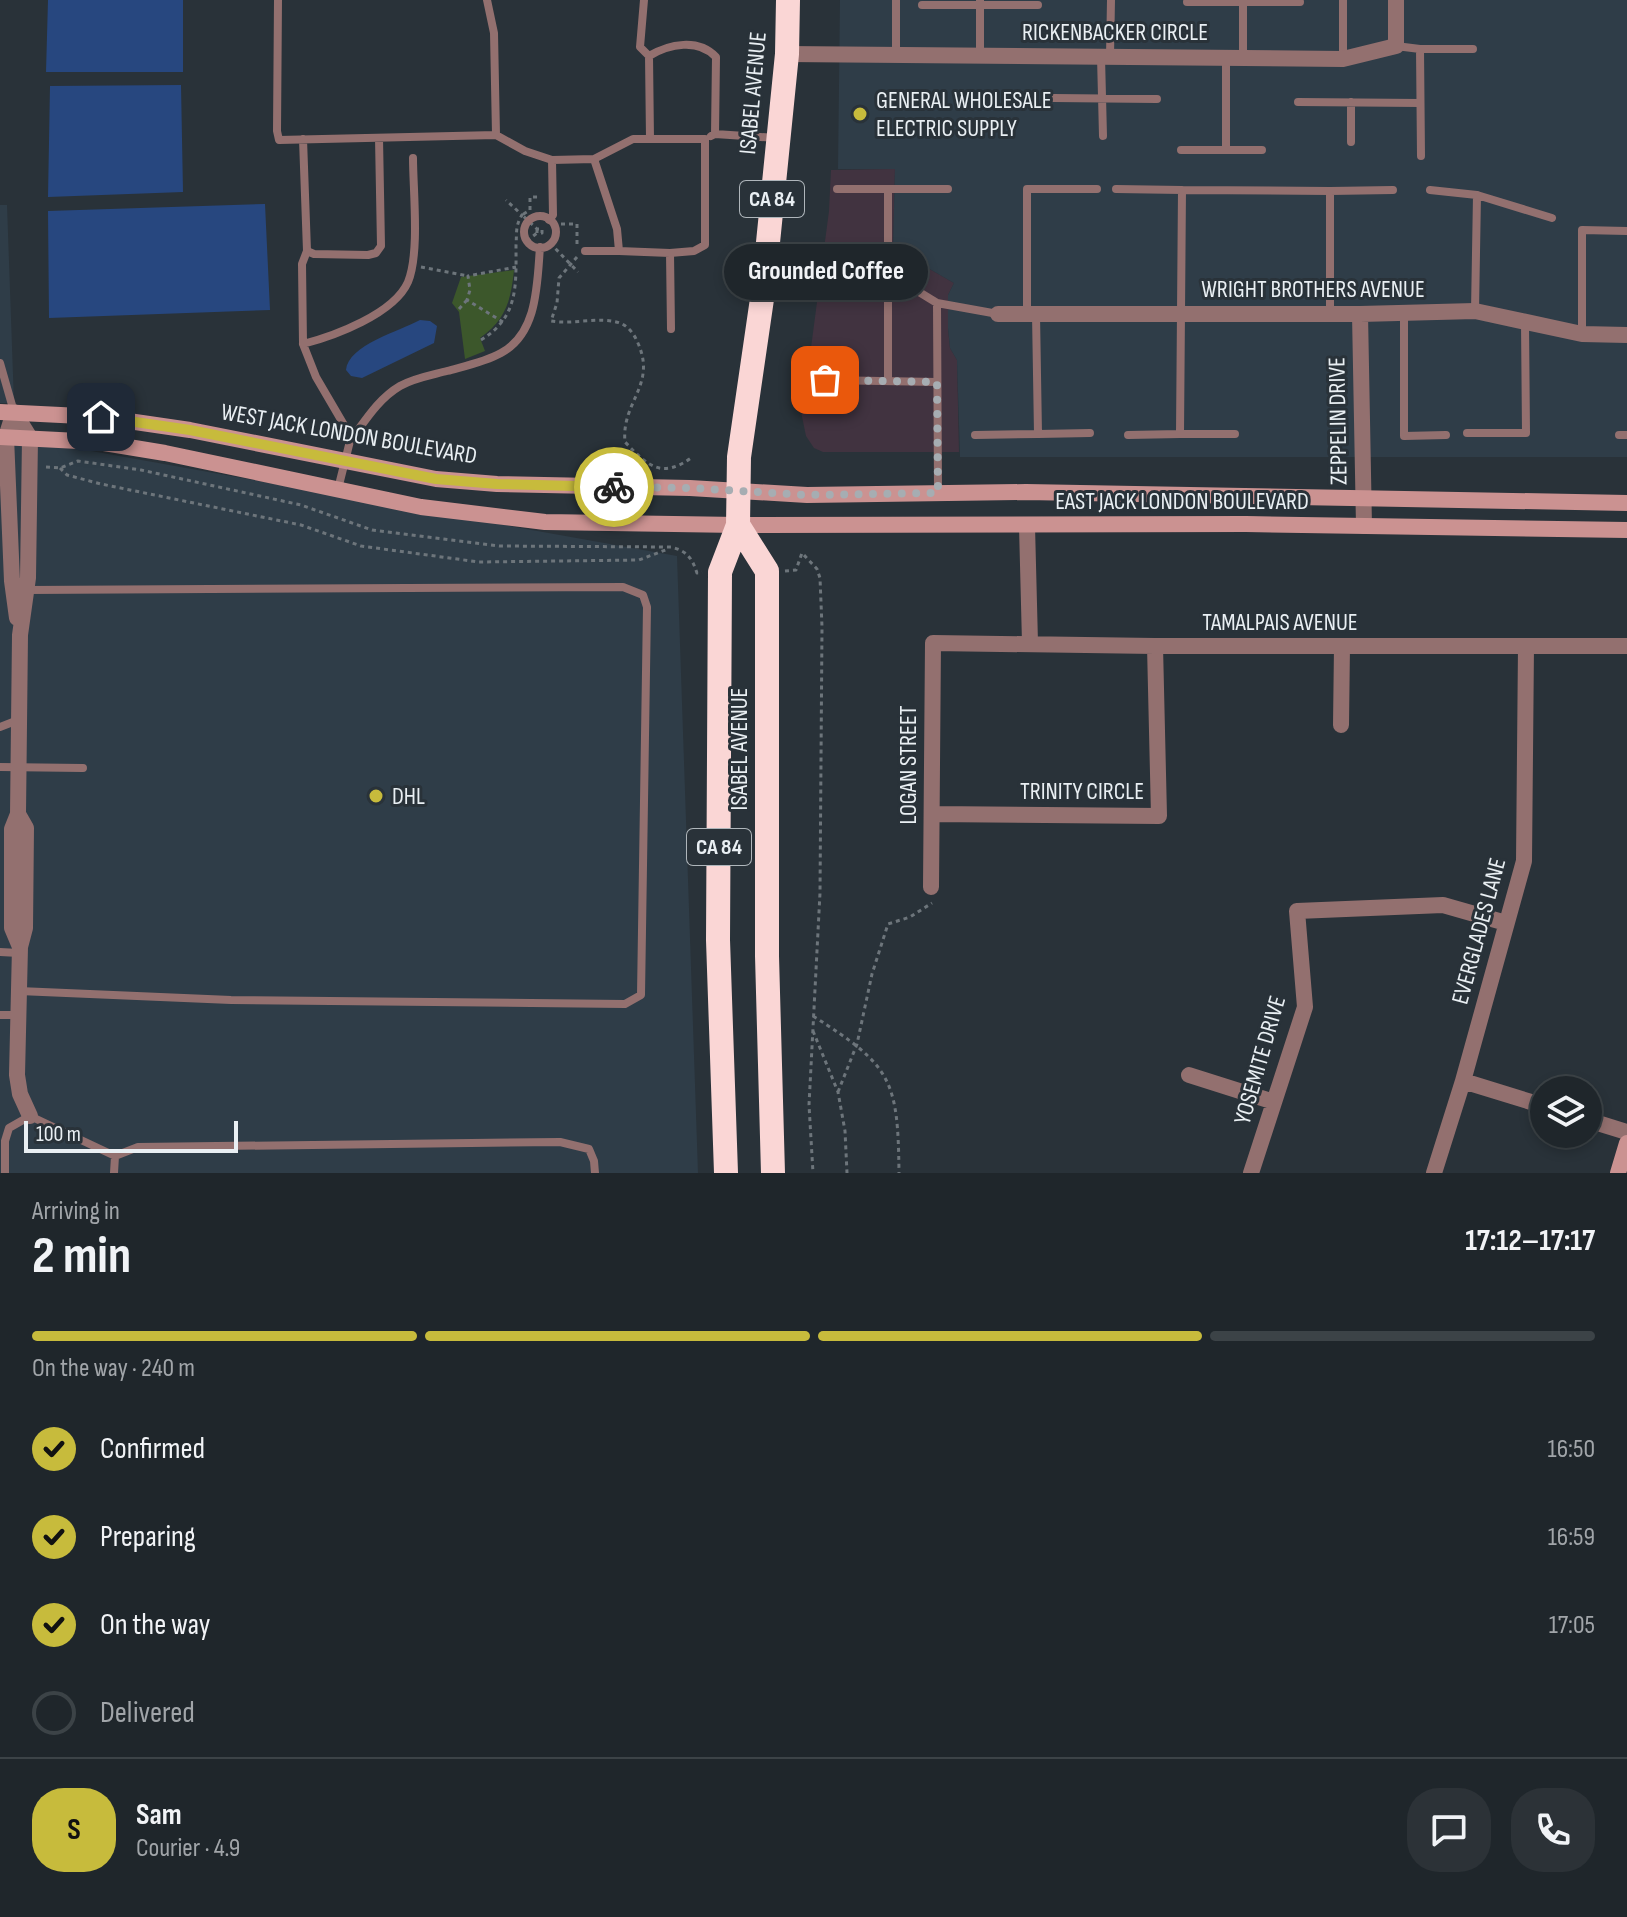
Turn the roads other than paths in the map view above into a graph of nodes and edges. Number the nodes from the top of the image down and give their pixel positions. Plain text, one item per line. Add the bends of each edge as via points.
1 (278, 0) edge
2 (487, 0) edge
3 (644, 0) edge
4 (788, 0) edge
5 (896, 0) edge
6 (1111, 0) edge
7 (1343, 0) edge
8 (1396, 0) edge
9 (980, 2) edge
10 (1187, 2) dead end
11 (1243, 2) edge
12 (1300, 2) edge
13 (922, 5) dead end
14 (1038, 5) dead end
15 (1396, 46) junction
16 (1420, 49) junction
17 (1473, 49) dead end
18 (787, 54) junction
19 (896, 55) junction
20 (980, 55) junction
21 (649, 56) junction
22 (1105, 56) junction
23 (1235, 58) junction
24 (1343, 59) junction
25 (1053, 98) dead end
26 (1102, 98) junction
27 (1157, 99) dead end
28 (1298, 102) dead end
29 (1351, 102) junction
30 (1420, 103) junction
31 (715, 134) junction
32 (496, 135) junction
33 (1103, 136) dead end
34 (379, 138) junction
35 (778, 138) junction
36 (303, 139) junction
37 (650, 139) junction
38 (705, 139) junction
39 (1351, 142) dead end
40 (1181, 150) dead end
41 (1226, 150) junction
42 (1262, 150) dead end
43 (1421, 156) dead end
44 (413, 158) dead end
45 (594, 159) junction
46 (552, 160) junction
47 (837, 189) dead end
48 (888, 189) junction
49 (948, 189) dead end
50 (1097, 189) dead end
51 (1116, 189) dead end
52 (1182, 190) junction
53 (1393, 190) dead end
54 (1430, 190) dead end
55 (1330, 191) junction
56 (1477, 195) junction
57 (1552, 218) dead end
58 (552, 223) junction
59 (1627, 231) edge
60 (540, 247) junction
61 (307, 251) junction
62 (585, 251) dead end
63 (619, 251) junction
64 (670, 253) junction
65 (888, 273) junction
66 (937, 303) junction
67 (1475, 311) junction
68 (1404, 313) junction
69 (998, 314) joint
70 (1031, 314) junction
71 (1181, 314) junction
72 (1329, 314) junction
73 (1360, 314) junction
74 (1525, 322) junction
75 (671, 329) dead end
76 (1582, 334) junction
77 (1627, 335) edge
78 (303, 344) junction
79 (0, 363) edge
80 (825, 380) dead end
81 (888, 381) junction
82 (937, 382) junction
83 (7, 412) edge
84 (1090, 433) dead end
85 (1467, 433) dead end
86 (1038, 434) junction
87 (1180, 434) junction
88 (1235, 434) dead end
89 (975, 435) dead end
90 (1128, 435) dead end
91 (1446, 435) dead end
92 (3, 437) edge
93 (30, 438) junction
94 (350, 441) junction
95 (345, 461) junction
96 (338, 489) junction
97 (738, 491) junction
98 (938, 493) junction
99 (1363, 499) junction
100 (1627, 503) edge
101 (738, 525) junction
102 (1027, 526) junction
103 (1364, 526) junction
104 (1627, 530) edge
105 (26, 590) junction
106 (20, 635) junction
107 (933, 643) joint
108 (1030, 643) junction
109 (1155, 646) junction
110 (1342, 646) junction
111 (1526, 646) junction
112 (1627, 646) edge
113 (19, 720) junction
114 (1341, 725) dead end
115 (0, 727) edge
116 (0, 767) edge
117 (19, 767) junction
118 (83, 768) dead end
119 (932, 814) junction
120 (934, 894) road end
121 (1506, 923) junction
122 (20, 950) junction
123 (0, 952) edge
124 (19, 991) junction
125 (0, 1015) edge
126 (18, 1015) junction
127 (1189, 1075) dead end
128 (1463, 1081) junction
129 (1274, 1102) junction
130 (1530, 1102) edge
131 (30, 1116) junction
132 (1602, 1124) edge
133 (1627, 1132) edge
134 (1627, 1143) edge
135 (115, 1156) junction
136 (5, 1173) edge
137 (114, 1173) edge
138 (595, 1173) edge
139 (726, 1173) edge
140 (773, 1173) edge
141 (1251, 1173) edge
142 (1434, 1173) edge
143 (1618, 1173) edge

1 - 36 lane via 277,131 279,140
2 - 32 lane via 494,33
3 - 21 lane via 640,47
4 - 18 highway, ISABEL AVENUE / CA 84
5 - 19 lane
6 - 22 lane
7 - 24 lane
8 - 15 street
9 - 13 lane
9 - 14 lane
9 - 20 lane
10 - 11 lane
11 - 12 lane
11 - 23 lane
15 - 16 lane
15 - 24 street, RICKENBACKER CIRCLE
16 - 17 lane
16 - 30 lane
18 - 19 street, RICKENBACKER CIRCLE
18 - 35 highway, ISABEL AVENUE / CA 84
19 - 20 street, RICKENBACKER CIRCLE
20 - 22 street, RICKENBACKER CIRCLE
21 - 31 lane via 665,46 701,45 716,57
21 - 37 lane
22 - 23 street, RICKENBACKER CIRCLE
22 - 26 lane
23 - 24 street, RICKENBACKER CIRCLE
23 - 41 lane
25 - 26 lane
26 - 27 lane
26 - 33 lane
28 - 29 lane
29 - 30 lane
29 - 39 lane
30 - 43 lane
31 - 35 lane
31 - 38 lane
32 - 34 lane
32 - 46 lane
34 - 36 lane
34 - 61 lane via 381,246 368,255
35 - 97 highway, ISABEL AVENUE / CA 84
36 - 61 lane
37 - 38 lane
37 - 45 lane via 633,139
38 - 64 lane via 705,245
40 - 41 lane
41 - 42 lane
44 - 78 lane via 408,283 395,300 359,324
45 - 46 lane
45 - 63 lane
46 - 58 lane
47 - 48 lane
48 - 49 lane
48 - 65 lane
50 - 70 lane via 1027,189
51 - 52 lane
52 - 55 lane
52 - 71 lane
53 - 55 lane
54 - 56 lane
55 - 72 lane
56 - 57 lane
56 - 67 lane
58 - 60 lane via 555,236
58 - 60 lane via 537,216 525,218 527,241
59 - 76 lane via 1582,230
60 - 94 lane via 535,303 513,345 481,361 404,384 378,404
61 - 78 lane via 302,264
62 - 63 lane
63 - 64 lane
64 - 75 lane
65 - 66 lane
65 - 81 lane
66 - 69 lane
66 - 82 lane
67 - 68 street, WRIGHT BROTHERS AVENUE
67 - 74 street, WRIGHT BROTHERS AVENUE
68 - 73 street, WRIGHT BROTHERS AVENUE
68 - 91 lane via 1404,436
69 - 70 street, WRIGHT BROTHERS AVENUE
70 - 71 street, WRIGHT BROTHERS AVENUE
70 - 86 lane
71 - 72 street, WRIGHT BROTHERS AVENUE
71 - 87 lane
72 - 73 street, WRIGHT BROTHERS AVENUE
73 - 99 street, ZEPPELIN DRIVE
74 - 76 street, WRIGHT BROTHERS AVENUE
74 - 85 lane via 1526,433
76 - 77 street, WRIGHT BROTHERS AVENUE
78 - 94 lane
79 - 83 lane
80 - 81 lane
81 - 82 lane
82 - 98 lane
83 - 92 street
83 - 93 street
83 - 95 main road, WEST JACK LONDON BOULEVARD via 101,417
84 - 86 lane
86 - 89 lane
87 - 88 lane
87 - 90 lane
92 - 93 main road
92 - 106 street
93 - 96 main road via 112,444
93 - 105 street
94 - 95 lane
95 - 96 lane
95 - 97 main road, WEST JACK LONDON BOULEVARD via 436,479 497,484
96 - 101 main road via 421,507 545,522
97 - 98 main road, EAST JACK LONDON BOULEVARD
97 - 101 highway, ISABEL AVENUE / CA 84
98 - 99 main road, EAST JACK LONDON BOULEVARD
99 - 100 main road, EAST JACK LONDON BOULEVARD
99 - 103 street, ZEPPELIN DRIVE
101 - 102 main road, EAST JACK LONDON BOULEVARD
101 - 139 highway, ISABEL AVENUE / CA 84 via 720,572 718,940
101 - 140 highway, ISABEL AVENUE / CA 84 via 767,571
102 - 103 main road, EAST JACK LONDON BOULEVARD
102 - 108 street
103 - 104 main road, EAST JACK LONDON BOULEVARD
105 - 106 street
105 - 124 lane via 623,587 643,595 647,607 641,995 625,1004 594,1004 231,1000
106 - 113 street
107 - 108 street, TAMALPAIS AVENUE
107 - 119 street, LOGAN STREET
108 - 109 street, TAMALPAIS AVENUE
109 - 110 street, TAMALPAIS AVENUE
109 - 119 street, TRINITY CIRCLE via 1159,816
110 - 111 street, TAMALPAIS AVENUE
110 - 114 street
111 - 112 street, TAMALPAIS AVENUE
111 - 121 street, EVERGLADES LANE via 1524,861
113 - 115 lane
113 - 117 street
116 - 117 lane
117 - 118 lane
117 - 122 street via 18,814 12,829 12,928
119 - 120 street, LOGAN STREET
121 - 128 street, EVERGLADES LANE
121 - 129 street, YOSEMITE DRIVE via 1443,905 1297,911 1305,1007
122 - 123 lane
122 - 124 street
124 - 126 street
125 - 126 lane
126 - 131 street via 17,1075
127 - 129 street
128 - 130 street
128 - 142 street, EVERGLADES LANE
129 - 141 street, YOSEMITE DRIVE
131 - 135 lane
131 - 136 lane via 9,1128
132 - 133 street
134 - 143 main road
135 - 137 lane
135 - 138 lane via 138,1147 560,1142 589,1149

